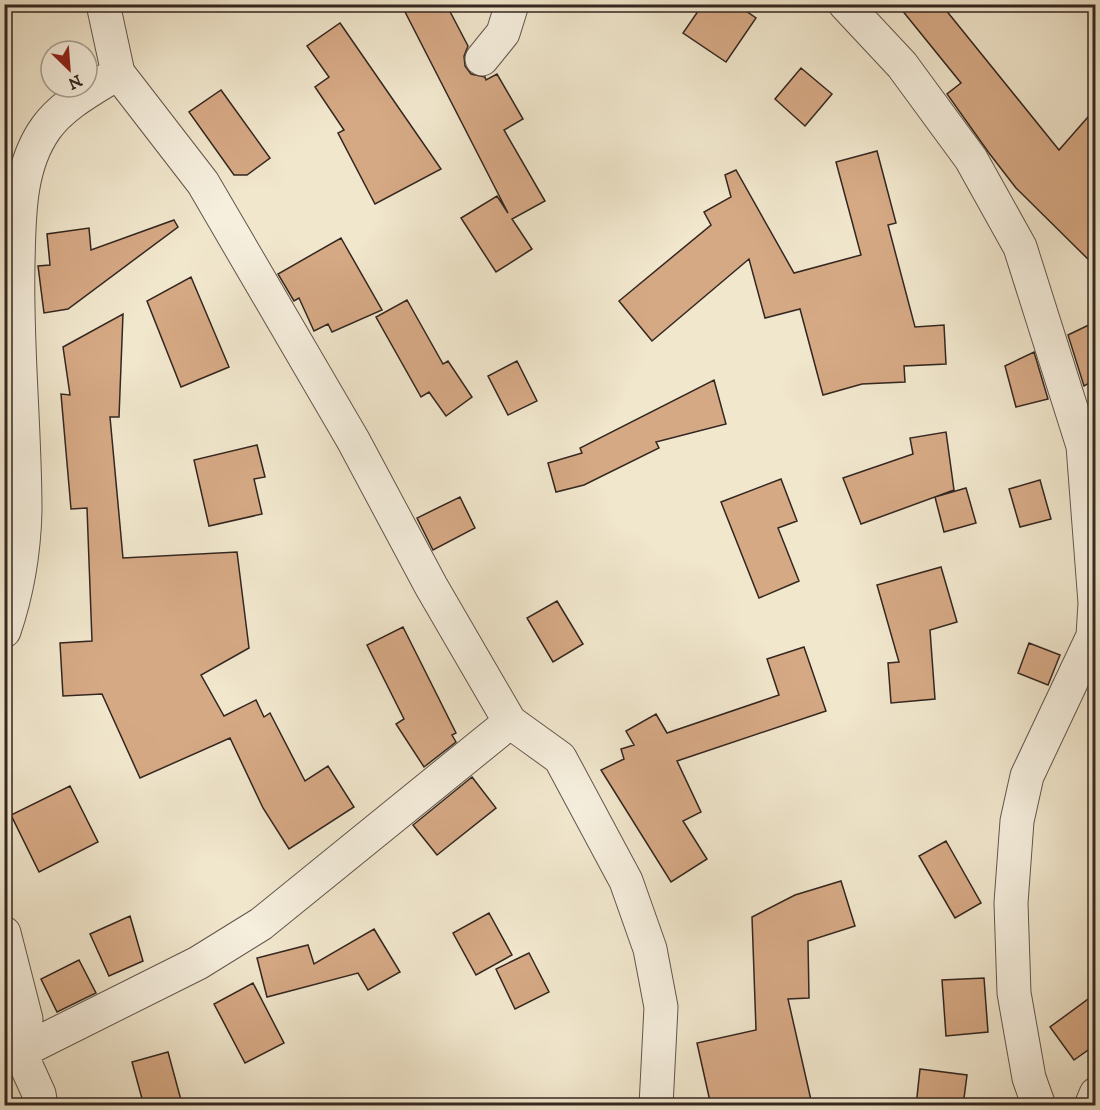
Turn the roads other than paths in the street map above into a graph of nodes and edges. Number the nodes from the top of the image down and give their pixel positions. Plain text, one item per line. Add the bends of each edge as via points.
1 (103, 4) edge
2 (512, 4) edge
3 (845, 4) edge
4 (482, 59) dead end
5 (118, 73) junction
6 (4, 631) edge
7 (1094, 637) edge
8 (510, 722) junction
9 (4, 933) edge
10 (20, 1052) junction
11 (1095, 1094) edge
12 (41, 1106) edge
13 (656, 1106) edge
14 (1039, 1106) edge
15 (1091, 1106) edge

1 - 5 street
2 - 4 street via 503,33
3 - 7 street via 902,65 971,159 1020,246 1083,446
5 - 6 street via 75,101 46,128 28,162 20,211 16,330 25,511 21,565
5 - 8 street via 203,183 353,440
7 - 14 street via 1027,776 1017,821 1011,903 1014,993 1029,1078
8 - 10 street via 261,924 198,963
8 - 13 street via 560,758 626,881 650,949 661,1007
9 - 10 street via 26,1019
10 - 12 street
11 - 15 street

